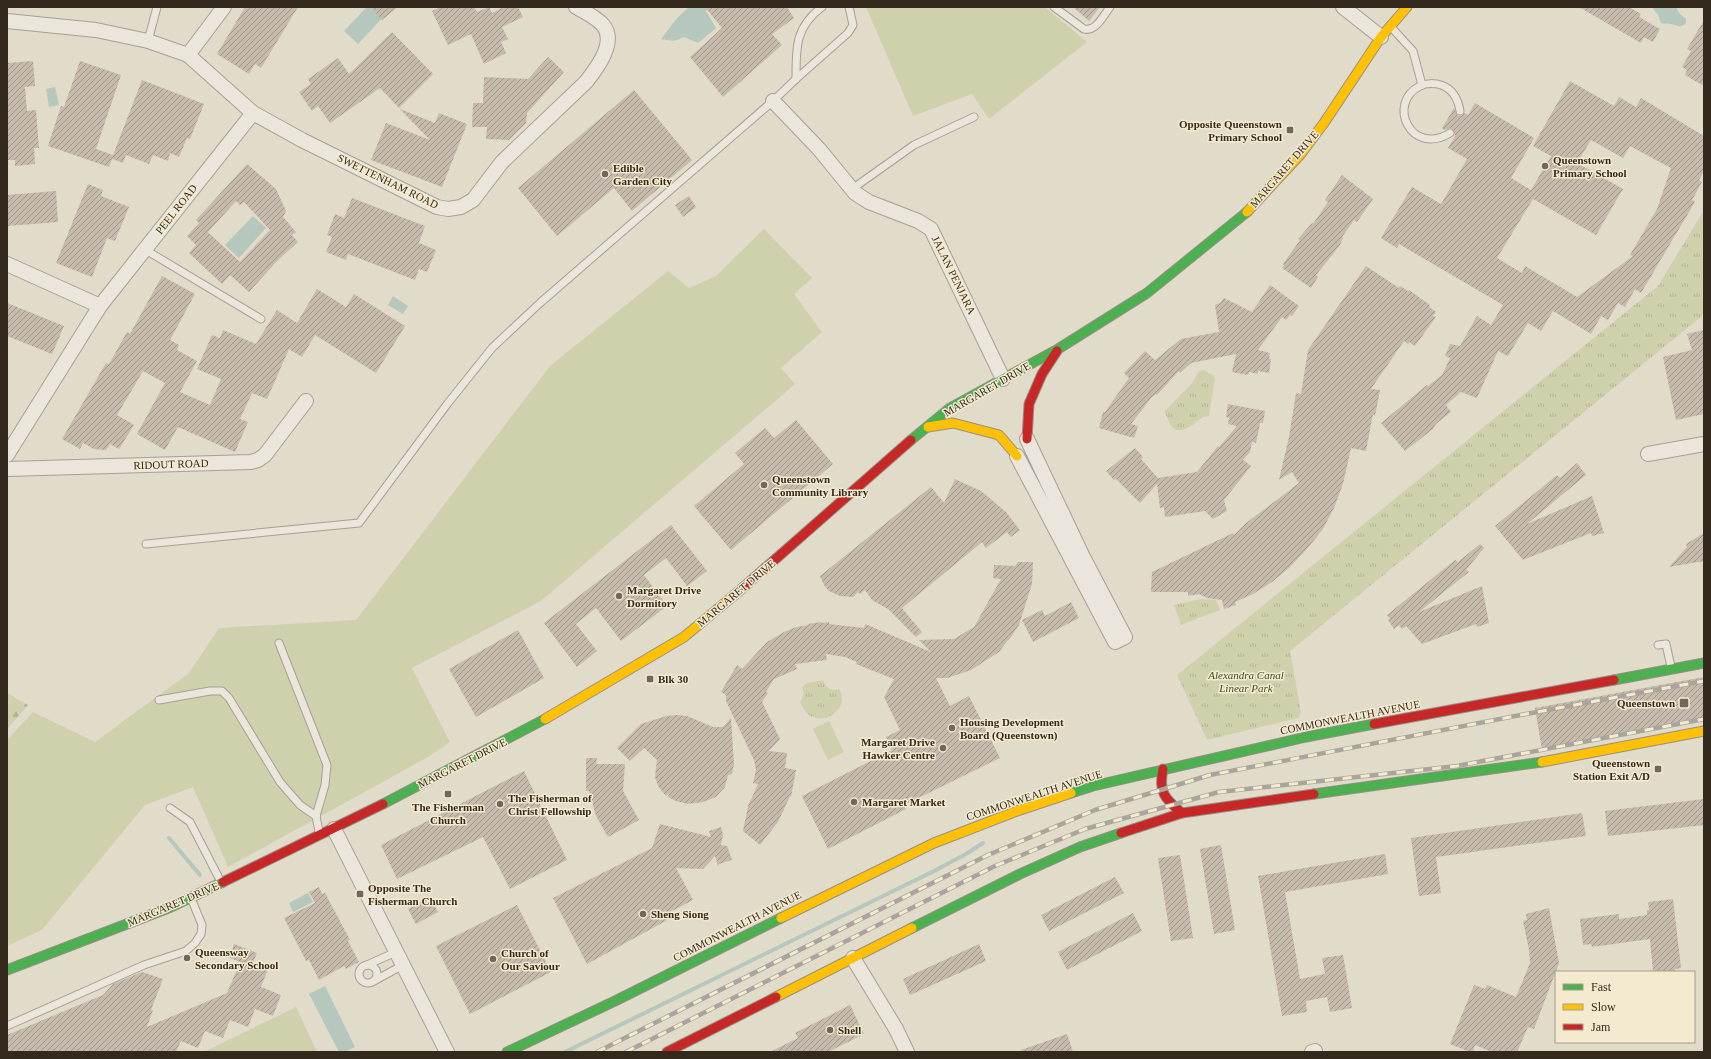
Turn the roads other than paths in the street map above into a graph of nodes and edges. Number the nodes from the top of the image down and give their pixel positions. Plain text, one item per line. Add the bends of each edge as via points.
1 (157, 7) edge
2 (224, 7) edge
3 (576, 7) edge
4 (822, 7) edge
5 (848, 7) edge
6 (1054, 7) edge
7 (1110, 7) edge
8 (1343, 7) edge
9 (1407, 7) edge
10 (7, 21) edge
11 (1386, 32) junction
12 (148, 41) junction
13 (188, 56) junction
14 (796, 79) junction
15 (1422, 85) junction
16 (773, 102) junction
17 (1460, 111) dead end
18 (253, 113) junction
19 (974, 117) dead end
20 (1450, 133) dead end
21 (852, 189) junction
22 (144, 249) junction
23 (7, 264) edge
24 (100, 306) junction
25 (260, 319) dead end
26 (1058, 349) junction
27 (1003, 379) junction
28 (306, 401) dead end
29 (926, 427) junction
30 (1027, 439) joint
31 (1704, 444) edge
32 (1648, 454) dead end
33 (7, 455) edge
34 (1017, 456) joint
35 (7, 469) edge
36 (146, 544) dead end
37 (279, 643) dead end
38 (1658, 645) dead end
39 (1704, 664) edge
40 (1671, 670) junction
41 (159, 700) dead end
42 (1704, 731) edge
43 (1163, 769) junction
44 (170, 808) dead end
45 (1182, 813) junction
46 (316, 816) junction
47 (334, 829) junction
48 (320, 835) junction
49 (221, 883) junction
50 (191, 898) junction
51 (396, 952) junction
52 (853, 958) junction
53 (367, 965) junction
54 (403, 966) junction
55 (7, 970) edge
56 (374, 981) junction
57 (7, 1026) edge
58 (447, 1052) edge
59 (507, 1052) edge
60 (667, 1052) edge
61 (907, 1052) edge

1 - 12 lane
2 - 13 street
3 - 18 street, SWETTENHAM ROAD via 603,25 608,35 604,55 586,82 502,162 473,200 461,207 438,207
4 - 14 lane via 801,30 796,46
5 - 14 lane via 853,25 848,33
6 - 7 lane via 1088,30 1093,28
8 - 11 street
9 - 11 main road, MARGARET DRIVE
10 - 12 street, SWETTENHAM ROAD via 96,30
11 - 15 lane via 1404,39 1413,51
11 - 26 main road, MARGARET DRIVE via 1300,155 1243,216 1147,293
12 - 13 street, SWETTENHAM ROAD
13 - 18 street, SWETTENHAM ROAD
14 - 16 lane
15 - 17 lane via 1432,83 1448,89 1457,98
15 - 20 lane via 1409,95 1405,103 1404,112 1410,129 1425,139 1434,140
16 - 21 street, JALAN PENJARA via 819,149
16 - 36 lane via 539,304 492,348 359,523
18 - 22 street, PEEL ROAD
19 - 21 lane via 914,145
21 - 27 street, JALAN PENJARA via 869,202 918,221 931,230
22 - 24 street, PEEL ROAD
22 - 25 lane
23 - 24 street
24 - 33 street, PEEL ROAD
26 - 27 main road, MARGARET DRIVE
26 - 30 main road via 1042,374 1029,404
27 - 29 main road, MARGARET DRIVE via 950,408
28 - 35 street, RIDOUT ROAD via 266,455 252,462
29 - 34 main road via 953,423 978,428 999,435
29 - 47 main road, MARGARET DRIVE via 684,637 516,736
30 - 34 street via 1125,637 1115,642
31 - 32 street
37 - 46 lane via 327,764 326,785
38 - 40 lane via 1666,644
39 - 40 main road, COMMONWEALTH AVENUE
40 - 43 main road, COMMONWEALTH AVENUE via 1321,734
41 - 46 lane via 210,691 222,692 229,698 280,782 300,805
42 - 45 main road via 1524,766
43 - 45 main road via 1160,780 1162,794
43 - 59 main road, COMMONWEALTH AVENUE via 1093,786 1017,811 934,843
44 - 49 lane via 190,822
45 - 52 main road via 1080,847
46 - 48 lane
47 - 48 main road, MARGARET DRIVE
47 - 51 street
48 - 49 main road, MARGARET DRIVE
49 - 50 main road, MARGARET DRIVE
50 - 55 main road, MARGARET DRIVE
50 - 57 lane via 198,914 201,934 186,951 144,965
51 - 53 lane
51 - 54 street
52 - 60 main road
52 - 61 street
53 - 56 lane via 377,972
53 - 56 lane via 360,970 359,978 366,983
54 - 56 lane
54 - 58 street

